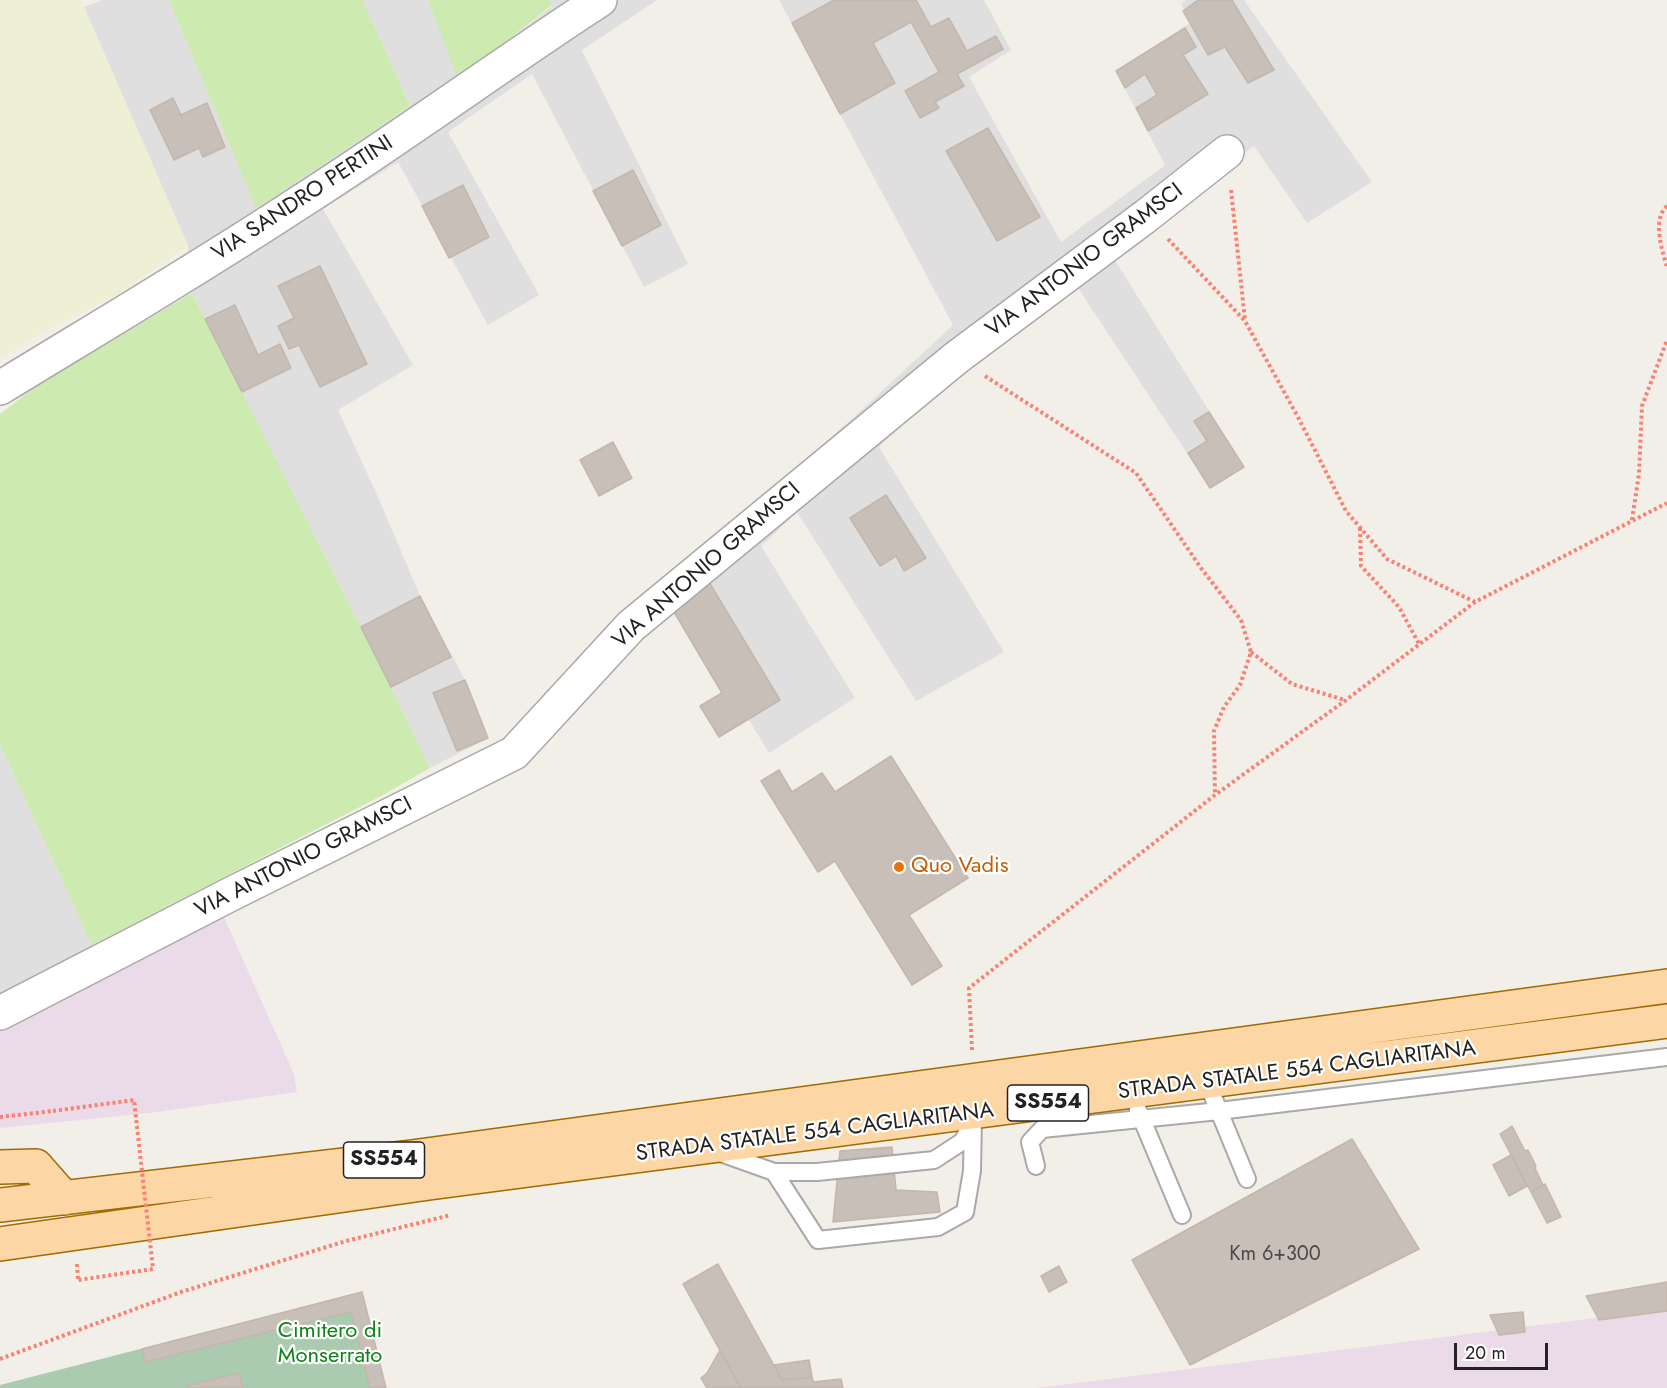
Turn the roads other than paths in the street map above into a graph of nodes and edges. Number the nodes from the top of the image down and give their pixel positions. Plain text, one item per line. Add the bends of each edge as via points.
1 (600, 0) edge
2 (1227, 152) road end
3 (0, 388) edge
4 (1667, 986) edge
5 (0, 1013) edge
6 (1667, 1022) edge
7 (1667, 1057) edge
8 (1213, 1097) junction
9 (976, 1103) junction
10 (1136, 1106) junction
11 (705, 1147) junction
12 (1036, 1166) dead end
13 (0, 1167) edge
14 (774, 1172) junction
15 (1247, 1179) dead end
16 (64, 1198) junction
17 (0, 1205) edge
18 (1182, 1215) dead end
19 (0, 1244) edge

1 - 3 street, VIA SANDRO PERTINI via 292,208
2 - 5 street, VIA ANTONIO GRAMSCI via 956,358 631,626 514,753
4 - 9 main road, STRADA STATALE 554 CAGLIARITANA / SS554
6 - 8 main road, STRADA STATALE 554 CAGLIARITANA / SS554
7 - 8 lane
8 - 10 main road, STRADA STATALE 554 CAGLIARITANA / SS554
8 - 15 lane
9 - 10 main road, STRADA STATALE 554 CAGLIARITANA / SS554
9 - 11 main road, STRADA STATALE 554 CAGLIARITANA / SS554
9 - 14 lane via 963,1141 934,1160 817,1172
9 - 14 lane via 965,1212 938,1227 818,1240
9 - 16 main road, STRADA STATALE 554 CAGLIARITANA / SS554 via 413,1157
10 - 12 lane via 1042,1129 1030,1142
10 - 18 lane
11 - 14 lane
11 - 19 main road, STRADA STATALE 554 CAGLIARITANA / SS554
13 - 16 main road via 36,1166
16 - 17 main road, STRADA STATALE 554 CAGLIARITANA / SS554

